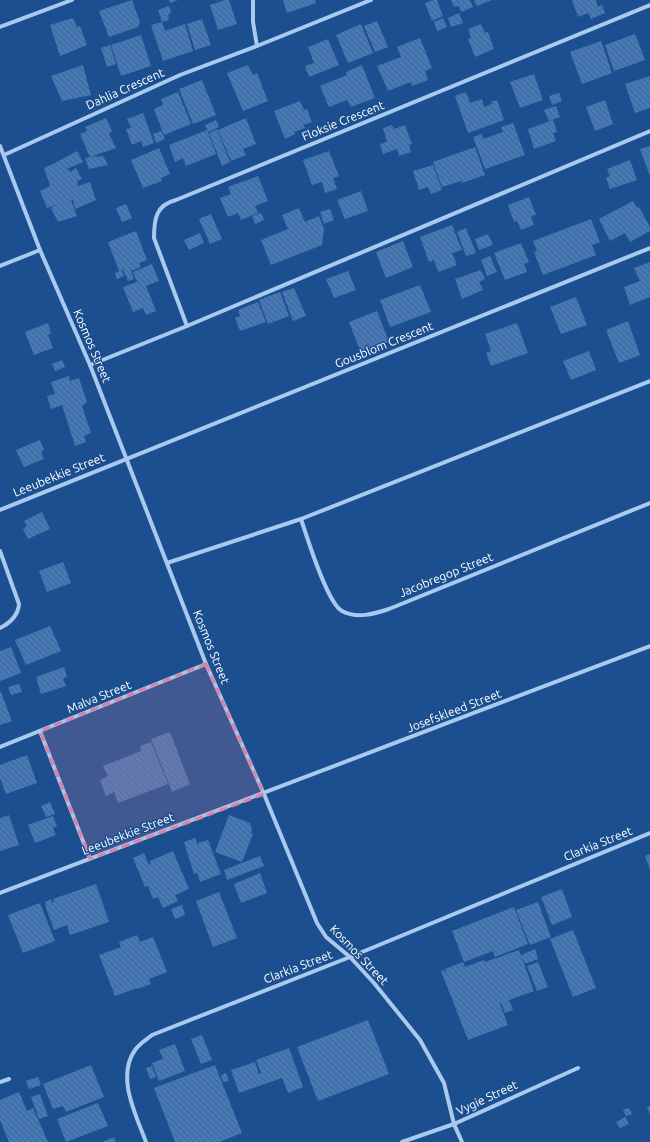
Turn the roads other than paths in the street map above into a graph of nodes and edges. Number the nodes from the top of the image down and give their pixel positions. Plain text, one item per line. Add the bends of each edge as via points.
1 (72, 0) edge
2 (253, 0) edge
3 (372, 0) edge
4 (650, 5) edge
5 (0, 27) edge
6 (257, 46) junction
7 (650, 131) edge
8 (0, 146) edge
9 (4, 155) junction
10 (650, 248) edge
11 (40, 250) junction
12 (0, 266) edge
13 (187, 326) junction
14 (90, 365) junction
15 (650, 382) edge
16 (126, 459) junction
17 (650, 503) edge
18 (0, 510) edge
19 (301, 519) junction
20 (0, 551) edge
21 (167, 563) junction
22 (0, 628) edge
23 (650, 646) edge
24 (206, 664) junction
25 (40, 731) junction
26 (0, 747) edge
27 (264, 794) junction
28 (650, 833) edge
29 (90, 859) junction
30 (0, 893) edge
31 (350, 957) junction
32 (578, 1068) dead end
33 (9, 1078) dead end
34 (0, 1082) edge
35 (454, 1124) junction
36 (146, 1142) edge
37 (402, 1142) edge
38 (462, 1142) edge

1 - 5 street
2 - 6 street
3 - 6 street, Dahlia Crescent
4 - 13 street, Floksie Crescent via 167,202 159,209 154,224 154,238
6 - 9 street, Dahlia Crescent via 180,75
7 - 13 street
8 - 9 street, Kosmos Street
9 - 11 street, Kosmos Street
10 - 16 street, Gousblom Crescent
11 - 12 street
11 - 14 street, Kosmos Street
13 - 14 street
14 - 16 street, Kosmos Street
15 - 19 street
16 - 18 street, Leeubekkie Street
16 - 21 street, Kosmos Street
17 - 19 street, Jacobregop Street via 389,609 359,616 337,608 322,578
19 - 21 street
20 - 22 street via 19,604 14,618
21 - 24 street, Kosmos Street
23 - 27 street, Josefskleed Street
24 - 25 street, Malva Street
24 - 27 street, Kosmos Street
25 - 26 street, Malva Street
25 - 29 street
27 - 29 street, Leeubekkie Street
27 - 31 street, Kosmos Street via 317,923 326,937
28 - 31 street, Clarkia Street
29 - 30 street, Leeubekkie Street
31 - 35 street, Kosmos Street via 420,1040 444,1084
31 - 36 street, Clarkia Street via 163,1030 140,1044 131,1056 127,1079 132,1106
32 - 35 street, Vygie Street
33 - 34 street
35 - 37 street, Vygie Street
35 - 38 street, Kosmos Street

